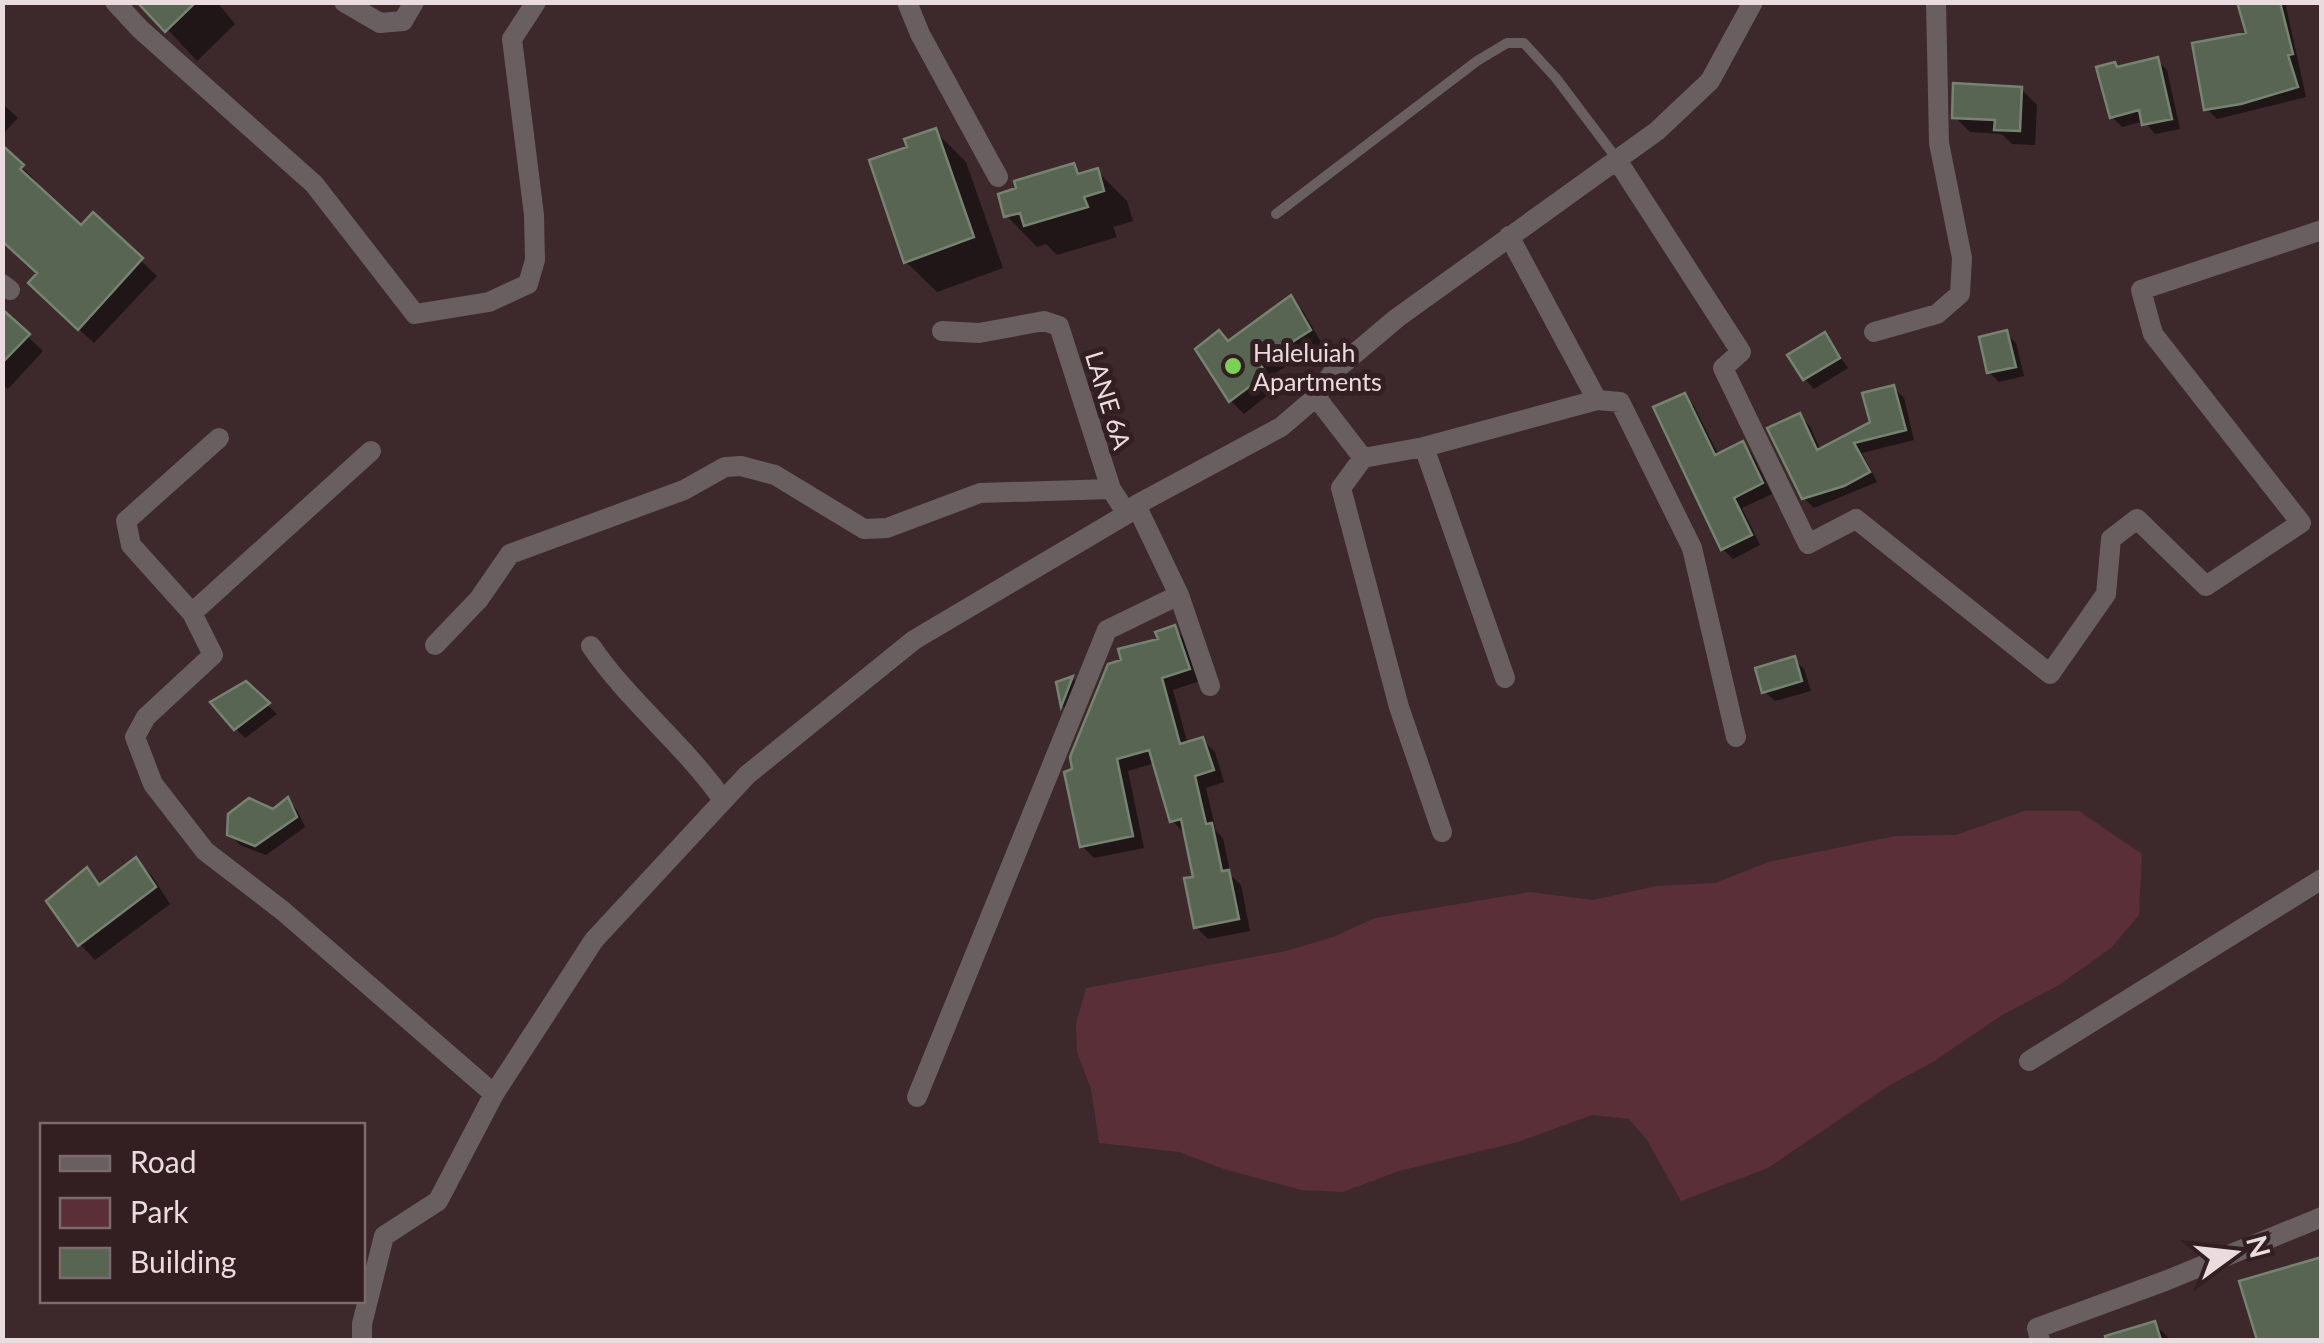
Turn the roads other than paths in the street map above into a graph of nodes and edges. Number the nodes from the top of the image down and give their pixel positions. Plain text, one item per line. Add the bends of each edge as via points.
1 (115, 2) edge
2 (344, 2) edge
3 (414, 2) edge
4 (536, 2) edge
5 (907, 2) edge
6 (1754, 2) edge
7 (1936, 2) edge
8 (1617, 160) junction
9 (998, 177) dead end
10 (1276, 214) dead end
11 (2322, 230) edge
12 (1508, 236) junction
13 (942, 331) dead end
14 (1874, 332) dead end
15 (1316, 396) junction
16 (1597, 400) junction
17 (219, 438) dead end
18 (1424, 447) junction
19 (371, 450) dead end
20 (1363, 458) junction
21 (1111, 489) junction
22 (1132, 510) junction
23 (1179, 595) junction
24 (192, 613) junction
25 (435, 646) dead end
26 (591, 646) dead end
27 (1505, 678) dead end
28 (1210, 686) dead end
29 (1736, 737) dead end
30 (722, 800) junction
31 (1442, 832) dead end
32 (2322, 880) edge
33 (2028, 1061) dead end
34 (494, 1094) junction
35 (917, 1097) dead end
36 (2322, 1217) edge
37 (362, 1340) edge
38 (2040, 1340) edge

1 - 4 street via 314,184 416,314 489,302 528,284 536,260 534,215 512,39
2 - 3 street via 380,24 403,21
5 - 9 street
6 - 8 street via 1710,81
7 - 14 street via 1938,143 1962,258 1960,294 1937,314
8 - 10 lane via 1556,78 1524,44 1507,43
8 - 11 street via 1741,352 1723,368 1808,544 1856,519 2050,674 2106,594 2111,539 2137,519 2206,586 2301,523 2153,334 2142,290
8 - 12 street
12 - 15 street via 1384,329 1333,372
12 - 16 street
13 - 21 street, LANE 6A via 978,333 1044,321 1059,326
15 - 20 street
15 - 22 street via 1281,427
16 - 18 street
16 - 29 street via 1620,402 1692,548
17 - 24 street via 126,520 131,545
18 - 20 street
18 - 27 street
19 - 24 street
20 - 31 street via 1341,488 1399,707
21 - 22 street
21 - 25 street via 980,493 886,528 864,529 775,475 725,466 684,490 510,554 480,599
22 - 23 street
22 - 30 street via 914,640
23 - 28 street
23 - 35 street via 1107,630
24 - 34 street via 213,655 146,717 135,737 153,784 205,852
26 - 30 street
30 - 34 street via 594,940
32 - 33 street
34 - 37 street via 438,1201 384,1236
36 - 38 street via 2036,1328

